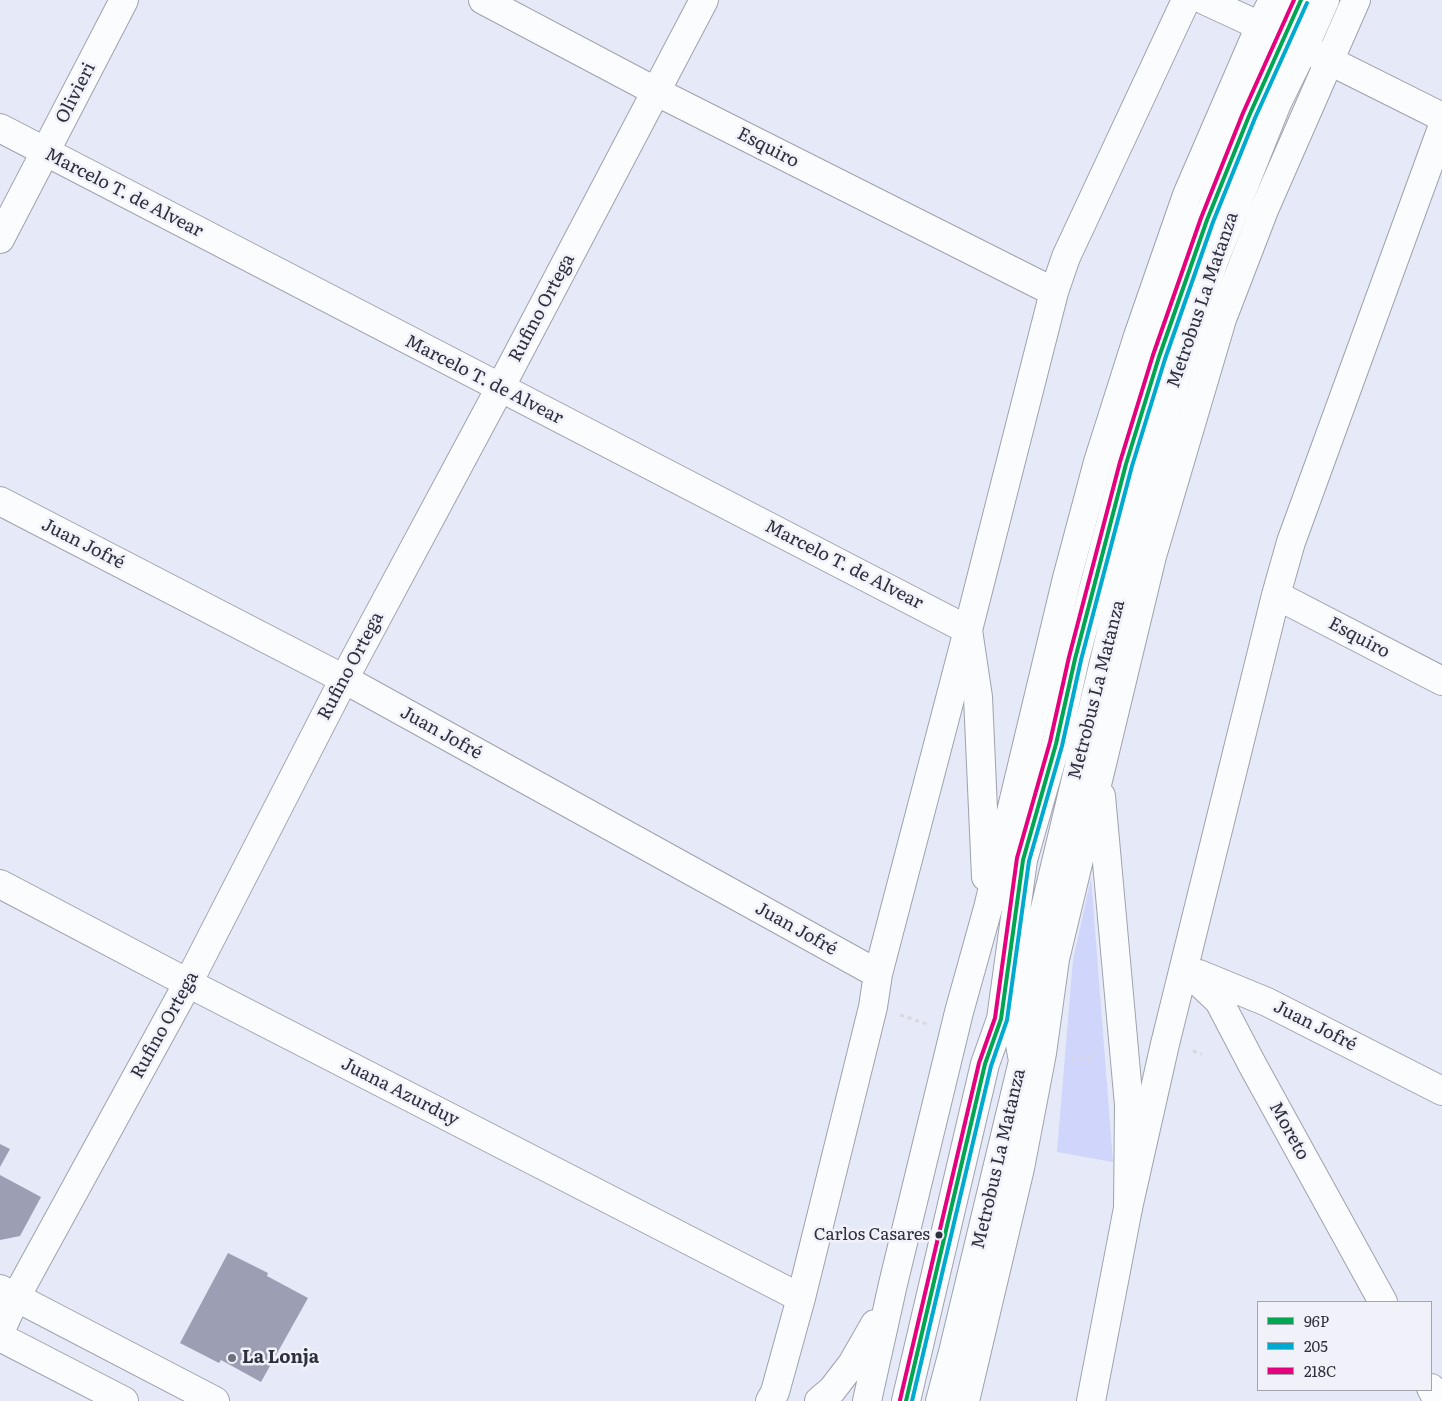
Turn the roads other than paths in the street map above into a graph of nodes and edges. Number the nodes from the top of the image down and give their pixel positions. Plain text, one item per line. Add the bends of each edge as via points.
1 (124, 0) edge
2 (484, 0) edge
3 (704, 0) edge
4 (1186, 0) edge
5 (1204, 0) edge
6 (1273, 0) edge
7 (1301, 0) edge
8 (1325, 0) edge
9 (1356, 0) edge
10 (1283, 37) junction
11 (1330, 61) junction
12 (655, 91) junction
13 (1442, 117) edge
14 (0, 128) edge
15 (1442, 128) edge
16 (45, 152) junction
17 (0, 239) edge
18 (1054, 292) junction
19 (500, 388) junction
20 (0, 501) edge
21 (1276, 595) junction
22 (968, 630) junction
23 (344, 679) junction
24 (1442, 682) edge
25 (1099, 771) junction
26 (0, 884) edge
27 (988, 908) junction
28 (1184, 968) junction
29 (878, 974) junction
30 (188, 983) junction
31 (1442, 1091) edge
32 (1128, 1208) junction
33 (893, 1284) junction
34 (8, 1293) edge
35 (801, 1298) junction
36 (1382, 1301) edge
37 (0, 1332) edge
38 (0, 1337) edge
39 (1432, 1390) edge
40 (124, 1401) edge
41 (215, 1401) edge
42 (770, 1401) edge
43 (819, 1401) edge
44 (867, 1401) edge
45 (906, 1401) edge
46 (940, 1401) edge
47 (965, 1401) edge
48 (1091, 1401) edge
49 (1438, 1401) edge

1 - 16 main road, Olivieri
2 - 12 main road, Esquiro
3 - 12 main road, Rufino Ortega
4 - 18 main road via 1066,257
5 - 10 main road
6 - 10 main road
7 - 10 main road, Metrobus La Matanza
8 - 10 main road, Metrobus La Matanza
9 - 11 main road
10 - 11 main road
10 - 27 main road via 1187,195 1138,336 1098,462 1067,578
10 - 45 main road, Metrobus La Matanza via 1207,220 1126,464 1056,744 1023,860 1001,1019 985,1064
10 - 46 main road, Metrobus La Matanza via 1276,103 1214,260 1154,453 1035,950 1020,1044 1023,1061
11 - 13 main road
11 - 25 main road via 1264,210 1222,319 1152,556
12 - 18 main road, Esquiro
12 - 19 main road, Rufino Ortega
14 - 16 main road, Marcelo T. de Alvear
15 - 21 main road via 1291,542
16 - 17 main road, Olivieri
16 - 19 main road, Marcelo T. de Alvear
18 - 22 main road
19 - 22 main road, Marcelo T. de Alvear
19 - 23 main road, Rufino Ortega
20 - 23 main road, Juan Jofré
21 - 24 main road, Esquiro
21 - 28 main road
22 - 27 main road via 978,696
22 - 29 main road
23 - 29 main road, Juan Jofré
23 - 30 main road, Rufino Ortega
25 - 32 main road via 1130,1104
25 - 47 main road via 1055,959 1042,1053 1020,1168
26 - 30 main road, Juana Azurduy
27 - 33 main road via 959,1012
28 - 31 main road, Juan Jofré via 1267,1002
28 - 32 main road
28 - 36 main road, Moreto via 1220,1001
29 - 35 main road via 873,1007
30 - 34 main road, Rufino Ortega
30 - 35 main road, Juana Azurduy
32 - 48 main road
33 - 43 main road via 852,1364
33 - 44 main road
34 - 37 main road, Rufino Ortega
34 - 41 main road
35 - 42 main road
38 - 40 main road
39 - 49 main road

